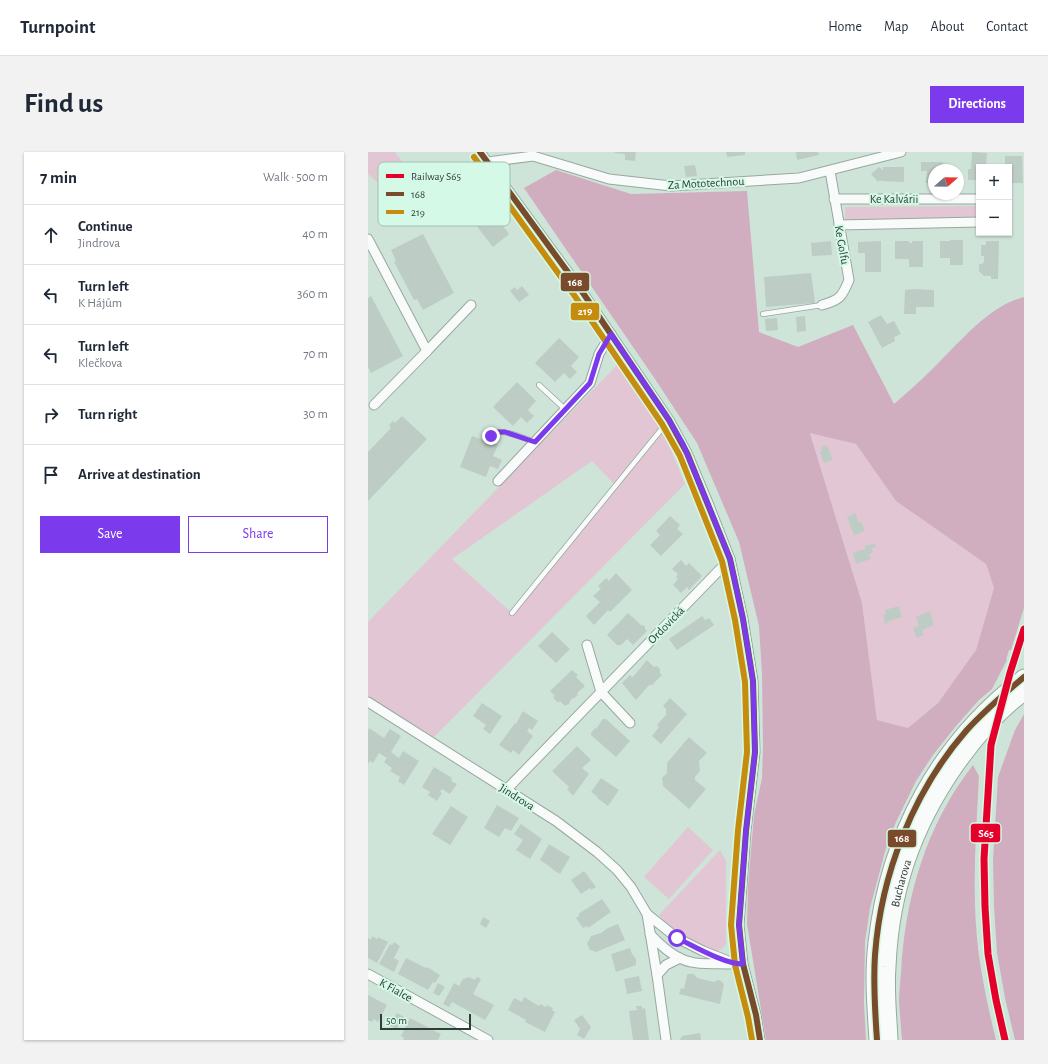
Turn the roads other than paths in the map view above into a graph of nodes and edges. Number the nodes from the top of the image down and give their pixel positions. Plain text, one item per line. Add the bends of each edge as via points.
1 (480, 152) edge
2 (901, 152) edge
3 (488, 162) joint
4 (830, 171) junction
5 (510, 192) edge
6 (834, 199) junction
7 (976, 199) edge
8 (976, 222) edge
9 (839, 225) junction
10 (368, 239) edge
11 (471, 305) dead end
12 (822, 305) joint
13 (764, 314) dead end
14 (611, 334) junction
15 (427, 351) junction
16 (539, 385) dead end
17 (374, 405) dead end
18 (566, 410) junction
19 (669, 420) junction
20 (488, 442) dead end
21 (535, 442) junction
22 (498, 481) dead end
23 (730, 559) junction
24 (512, 613) dead end
25 (587, 645) dead end
26 (1024, 677) edge
27 (601, 692) junction
28 (1024, 693) edge
29 (368, 702) edge
30 (630, 723) dead end
31 (506, 790) junction
32 (647, 914) junction
33 (650, 934) junction
34 (680, 958) junction
35 (740, 964) junction
36 (368, 974) edge
37 (657, 975) junction
38 (488, 1040) edge
39 (666, 1040) edge
40 (760, 1040) edge
41 (877, 1040) edge
42 (890, 1040) edge

1 - 3 street
2 - 4 street, Za Mototechnou
3 - 4 street, Za Mototechnou via 533,156 609,180 671,186 799,178
4 - 6 street, Ke Golfu
5 - 14 street
6 - 7 street, Ke Kalvárii
6 - 9 street, Ke Golfu
8 - 9 street, Ke Kalvárii
9 - 12 street, Ke Golfu via 848,280 836,302
10 - 15 street
11 - 15 street
12 - 13 lane
14 - 18 street via 599,354 590,383
14 - 19 street
15 - 17 street
16 - 18 lane
18 - 21 street
19 - 23 street via 687,453
19 - 24 lane
20 - 21 lane via 496,432 505,432
21 - 22 street
23 - 27 street, Ordovická
23 - 35 street via 753,681 755,736 739,925
25 - 27 street
26 - 41 main road, Bucharova via 987,708 964,733 926,787 906,826 888,877 876,943
27 - 30 street
27 - 31 street, Ordovická
28 - 42 main road, Bucharova via 994,718 969,748 940,790 918,832 902,875 890,935
29 - 31 street, Jindrova
31 - 32 street, Jindrova via 556,821 597,852 631,887
32 - 33 street, Jindrova
32 - 35 street, Jindrova via 677,938 703,951
33 - 34 street via 664,948
33 - 37 street, Jindrova
34 - 35 street via 691,962
34 - 37 street via 666,965
35 - 40 street via 756,1015
36 - 38 street, K Fialce
37 - 39 street, Jindrova

